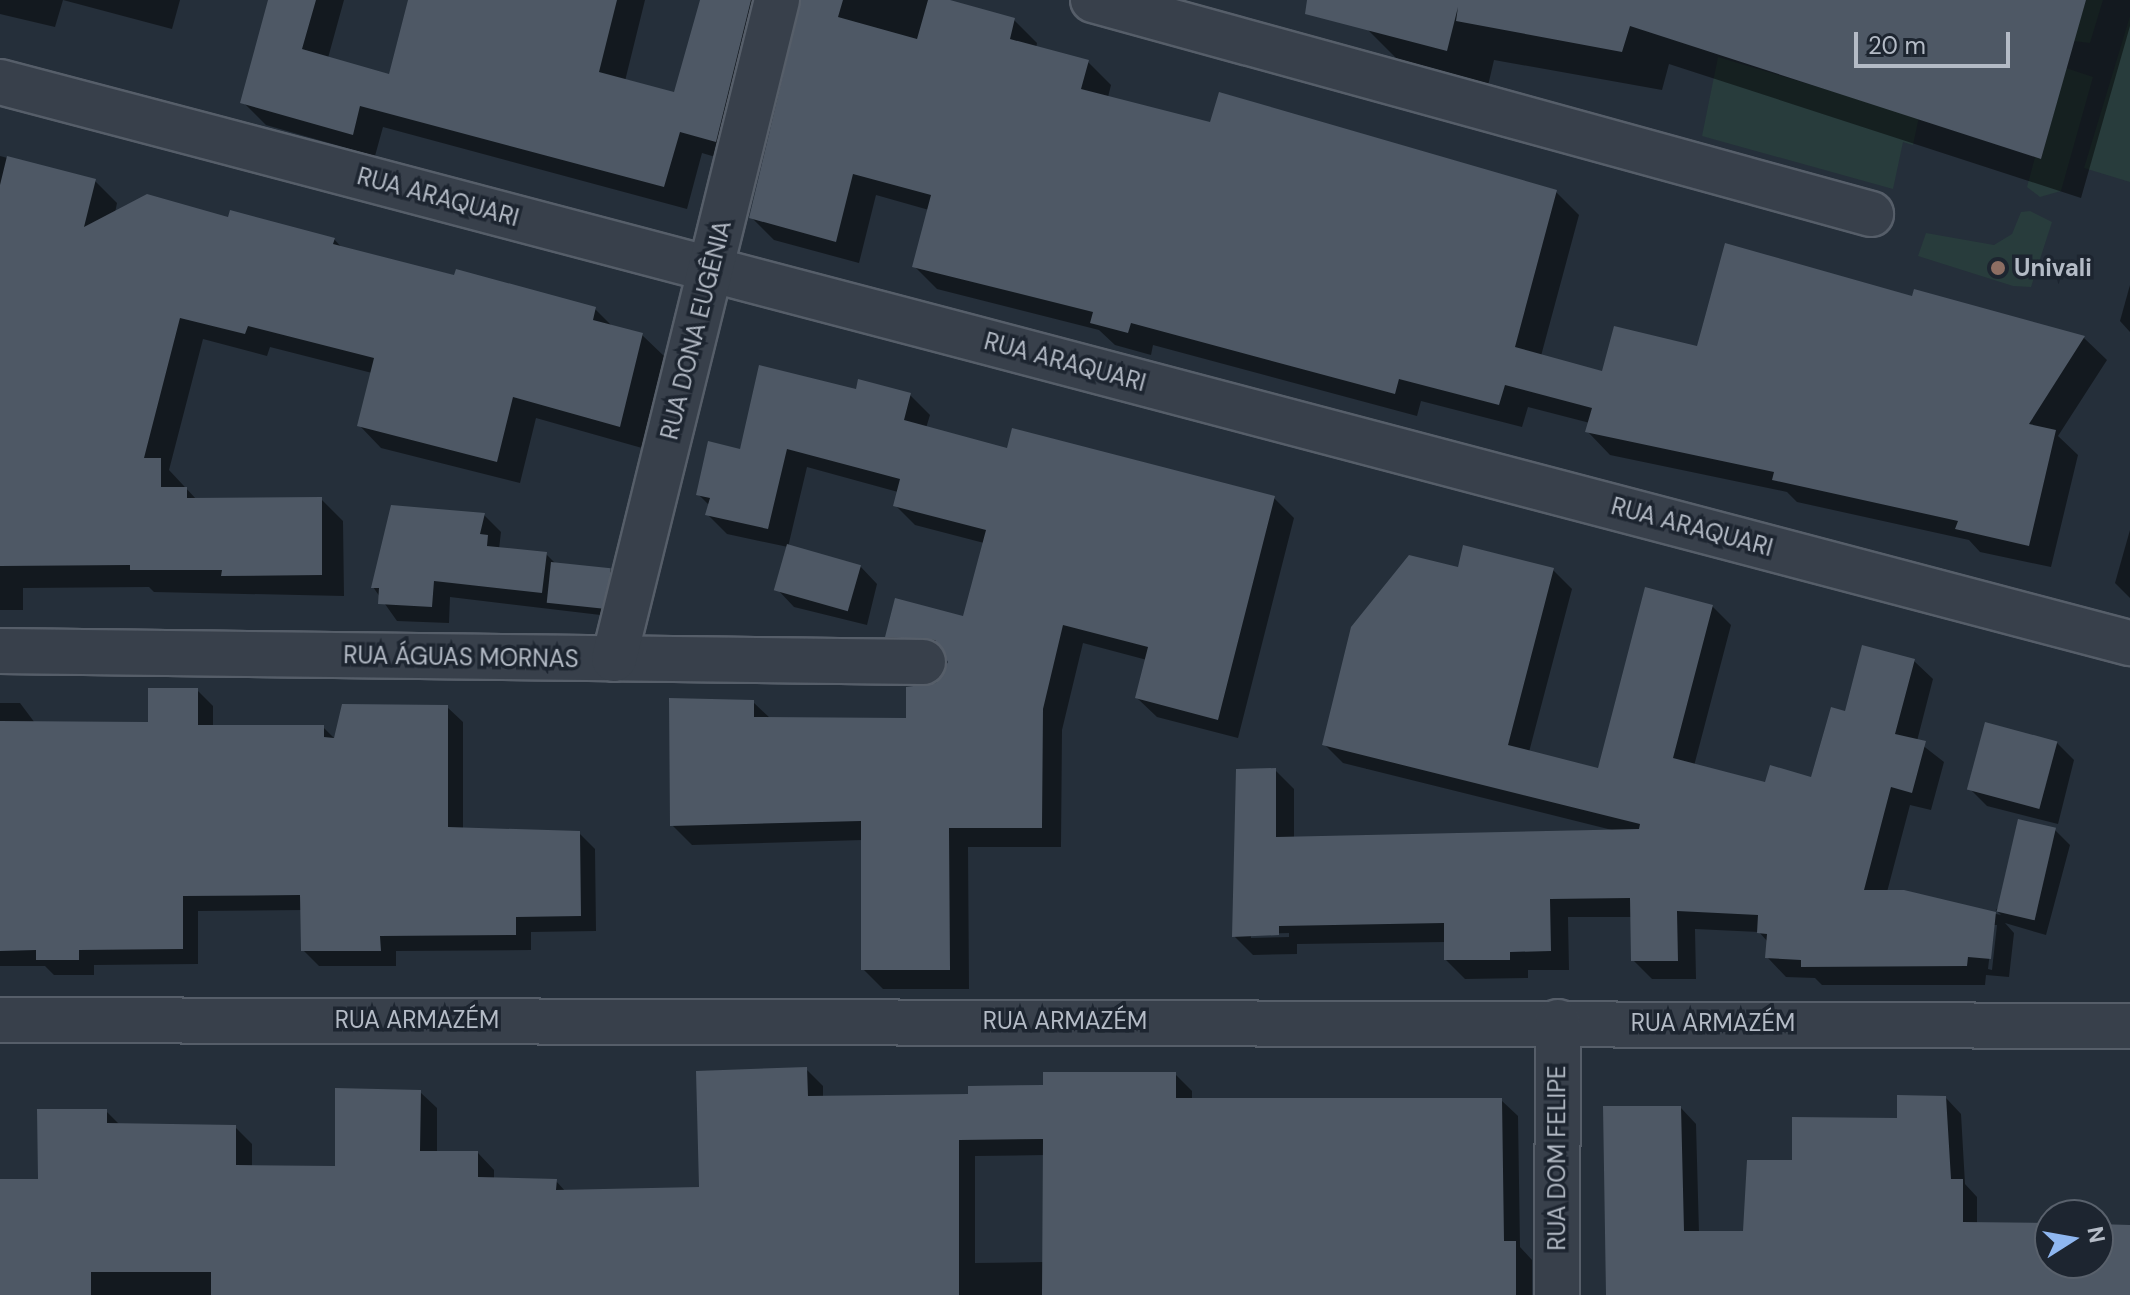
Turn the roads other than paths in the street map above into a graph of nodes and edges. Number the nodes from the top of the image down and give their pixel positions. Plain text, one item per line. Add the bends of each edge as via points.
1 (777, 0) edge
2 (1093, 0) edge
3 (0, 82) edge
4 (1871, 214) dead end
5 (711, 269) junction
6 (2130, 643) edge
7 (0, 651) edge
8 (614, 659) junction
9 (923, 662) dead end
10 (0, 1020) edge
11 (1558, 1022) junction
12 (2130, 1026) edge
13 (1557, 1295) edge

1 - 5 street, RUA DONA EUGÊNIA
2 - 4 street
3 - 5 street, RUA ARAQUARI
5 - 6 street, RUA ARAQUARI
5 - 8 street, RUA DONA EUGÊNIA
7 - 8 street, RUA ÁGUAS MORNAS
8 - 9 street, RUA ÁGUAS MORNAS
10 - 11 street, RUA ARMAZÉM
11 - 12 street, RUA ARMAZÉM
11 - 13 street, RUA DOM FELIPE

